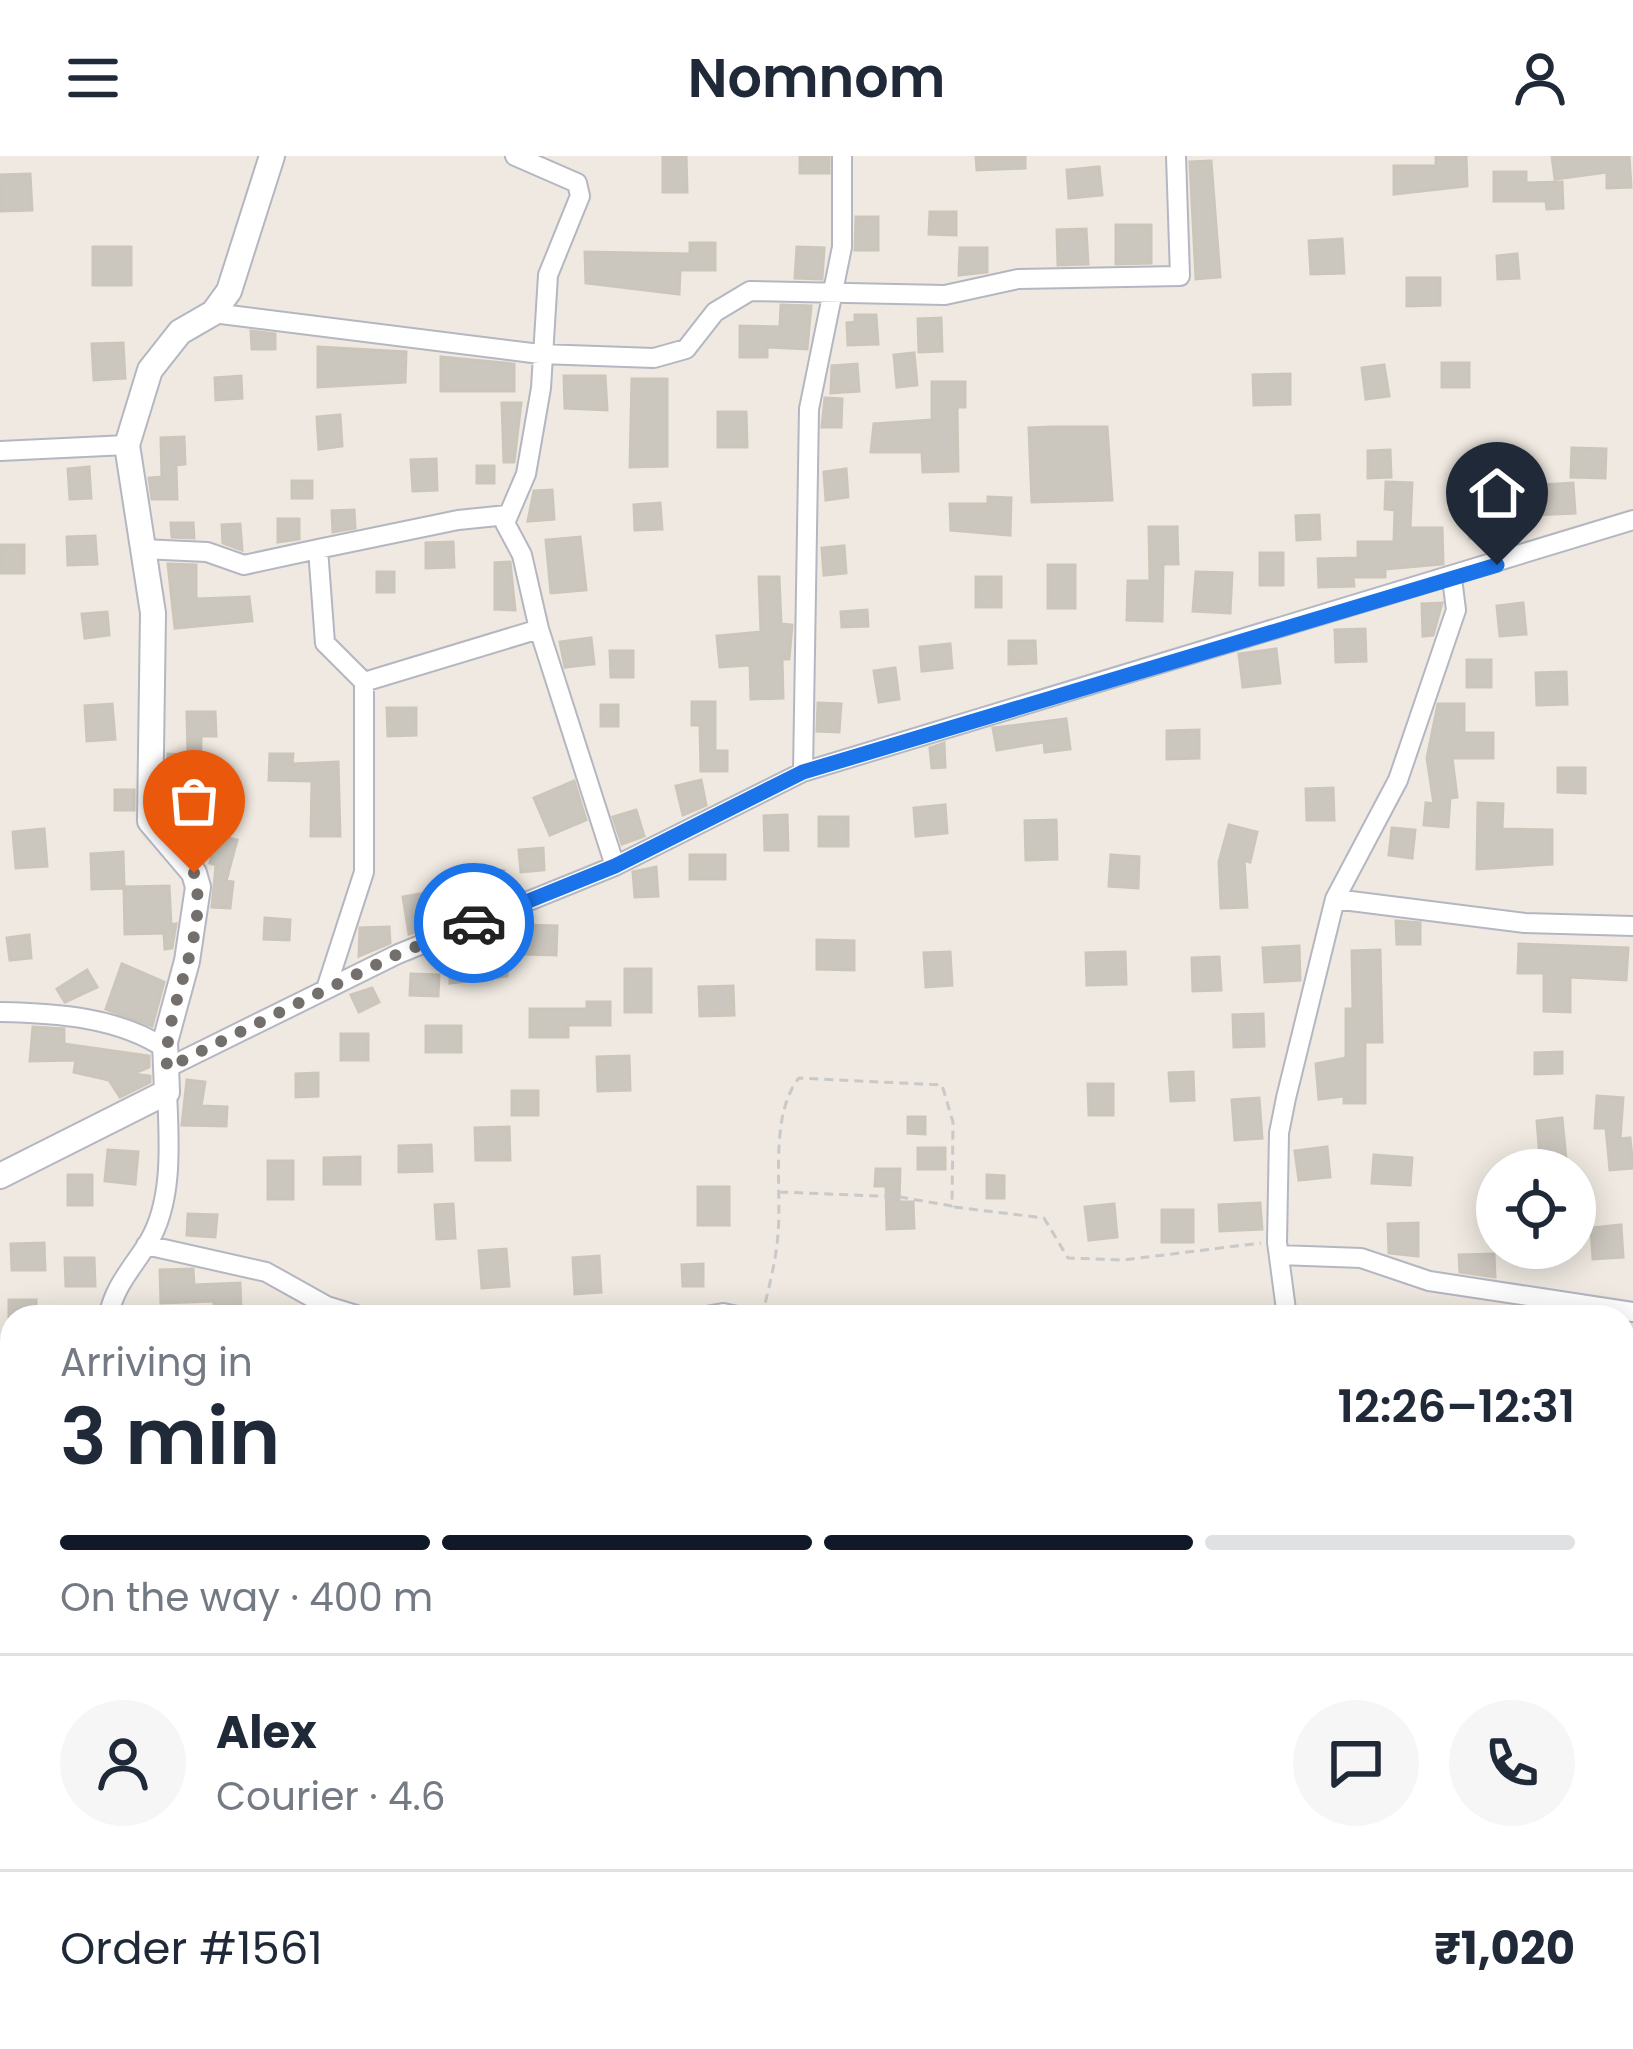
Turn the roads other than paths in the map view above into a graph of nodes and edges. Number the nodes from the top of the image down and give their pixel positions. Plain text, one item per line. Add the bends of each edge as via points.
1 (272, 156) edge
2 (515, 156) edge
3 (842, 156) edge
4 (1176, 156) edge
5 (829, 294) junction
6 (213, 313) junction
7 (540, 355) junction
8 (128, 445) junction
9 (0, 451) edge
10 (507, 515) junction
11 (1633, 520) edge
12 (142, 549) junction
13 (318, 549) junction
14 (1452, 578) junction
15 (539, 629) junction
16 (364, 682) junction
17 (803, 772) junction
18 (615, 866) junction
19 (1335, 899) junction
20 (1633, 926) edge
21 (326, 989) junction
22 (0, 1012) edge
23 (36, 1013) junction
24 (0, 1027) edge
25 (166, 1070) junction
26 (0, 1176) edge
27 (146, 1245) junction
28 (1278, 1249) junction
29 (111, 1305) edge
30 (325, 1305) edge
31 (1285, 1305) edge
32 (1587, 1305) edge
33 (0, 2002) edge
34 (0, 2026) edge

1 - 6 main road via 229,291
2 - 7 street via 577,184 580,196 548,275
3 - 5 street via 842,247
4 - 5 street via 1180,276 1018,278 945,295
5 - 7 street via 750,291 715,312 686,349 654,358
5 - 17 street via 809,409
6 - 7 street
6 - 8 main road via 181,332 150,370
7 - 10 street via 526,474
8 - 9 street
8 - 12 main road
10 - 13 street
10 - 15 street
11 - 14 street
12 - 13 street via 208,552 244,565
12 - 25 main road via 154,613 150,821 198,887
13 - 16 street via 325,644
14 - 17 street
14 - 19 street via 1456,610 1398,780
15 - 16 street
15 - 18 street
16 - 21 street via 364,872
17 - 18 street
18 - 21 street
19 - 20 street via 1525,923
19 - 28 street via 1279,1133
21 - 25 street
22 - 23 street
23 - 24 street
23 - 25 street via 113,1026
25 - 26 main road
25 - 27 street via 165,1185
27 - 29 street
27 - 30 street via 266,1272
28 - 31 street
28 - 32 street
33 - 34 street

